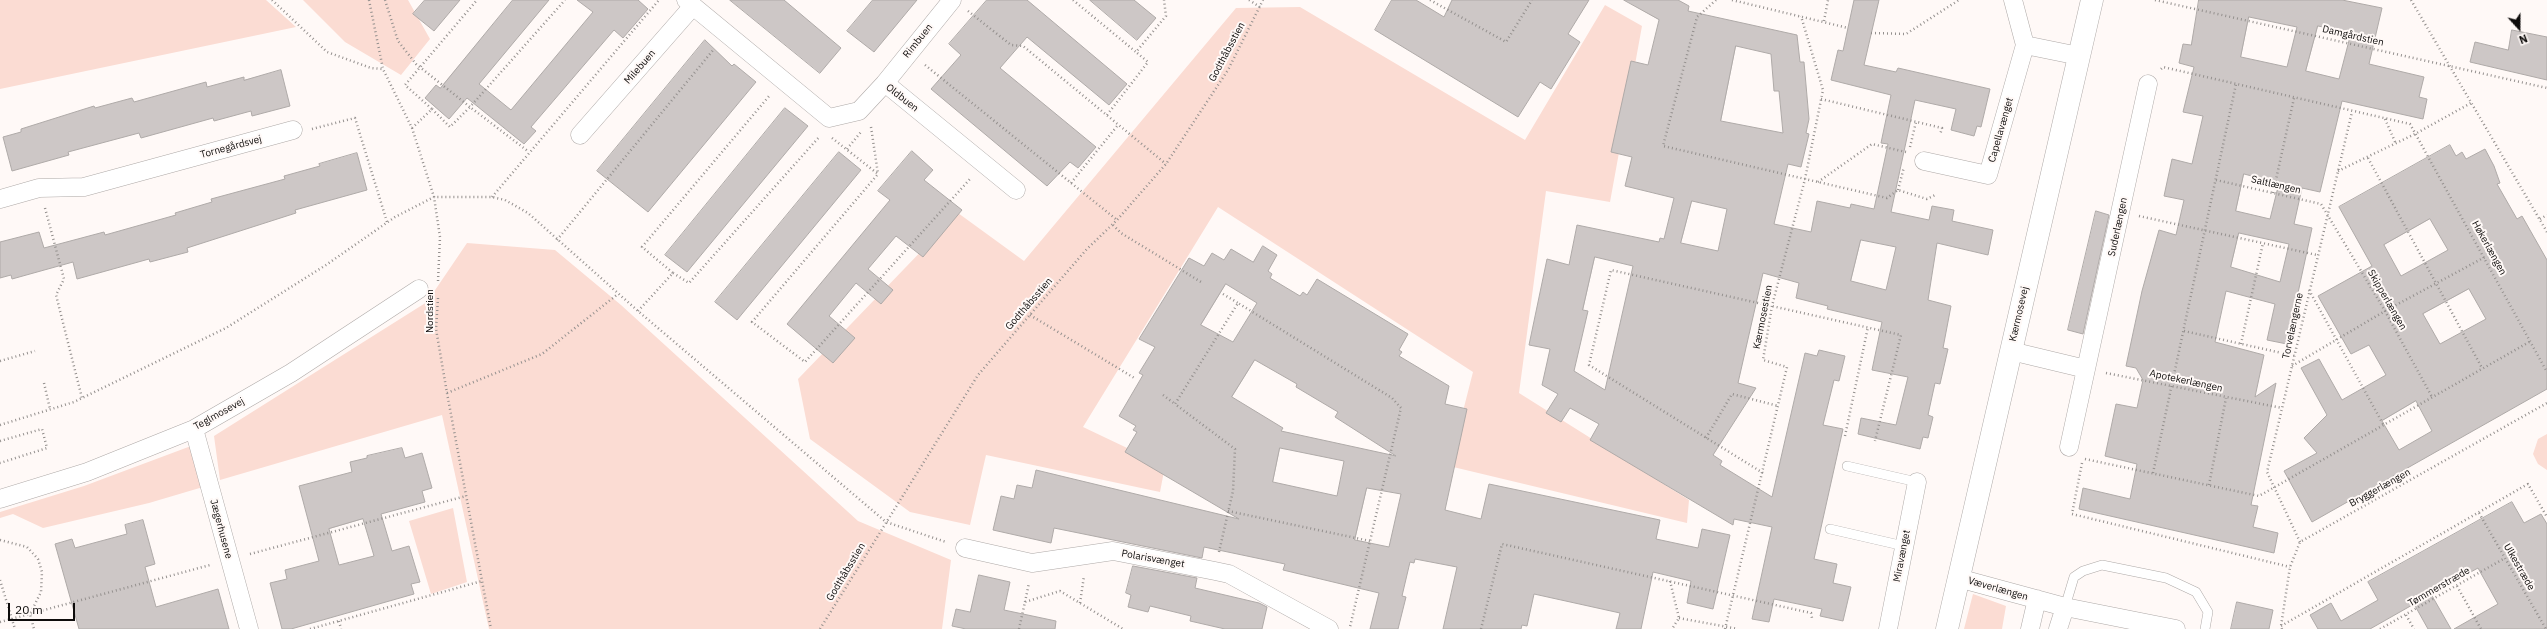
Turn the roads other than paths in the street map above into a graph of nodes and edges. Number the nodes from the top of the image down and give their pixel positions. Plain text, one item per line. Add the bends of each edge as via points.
1 (2092, 0) edge
2 (690, 3) edge
3 (958, 4) edge
4 (2016, 8) edge
5 (2025, 45) junction
6 (2079, 56) junction
7 (885, 83) junction
8 (2148, 84) road end
9 (293, 130) road end
10 (580, 135) dead end
11 (1924, 161) road end
12 (1016, 190) dead end
13 (0, 199) edge
14 (418, 289) dead end
15 (2011, 350) junction
16 (2086, 369) junction
17 (194, 428) junction
18 (2069, 447) dead end
19 (1847, 466) dead end
20 (1917, 482) joint
21 (0, 499) edge
22 (1830, 529) dead end
23 (1904, 546) junction
24 (965, 548) road end
25 (1958, 578) junction
26 (2037, 600) junction
27 (2065, 607) junction
28 (248, 629) edge
29 (1329, 629) edge
30 (1888, 629) edge
31 (1947, 629) edge
32 (2030, 629) edge
33 (2058, 629) edge
34 (2176, 629) edge
35 (2204, 629) edge

1 - 6 street, Kærmosevej
2 - 7 street, Oldbuen via 828,118 859,111
2 - 10 street, Milebuen
3 - 7 street, Rimbuen via 909,52
4 - 5 street
5 - 6 street
5 - 11 street, Capellavænget via 1988,175
6 - 15 street, Kærmosevej
7 - 12 street, Oldbuen
8 - 16 street, Suderlængen
9 - 13 street, Tornegårdsvej via 84,187 39,188
14 - 17 street, Teglmosevej via 291,373
15 - 16 street
15 - 25 street, Kærmosevej
16 - 18 street, Suderlængen
17 - 21 street, Teglmosevej via 87,472
17 - 28 street, Jægerhusene
19 - 20 lane
20 - 23 street, Miravænget
22 - 23 lane
23 - 30 street, Miravænget
24 - 29 street, Polarisvænget via 1032,563 1113,552 1229,574
25 - 26 street, Væverlængen
25 - 31 street, Kærmosevej
26 - 27 street, Væverlængen
26 - 32 street, Væverlængen
27 - 33 street
27 - 34 street, Væverlængen
27 - 35 lane via 2074,577 2082,571 2102,565 2166,578 2196,592 2208,612

